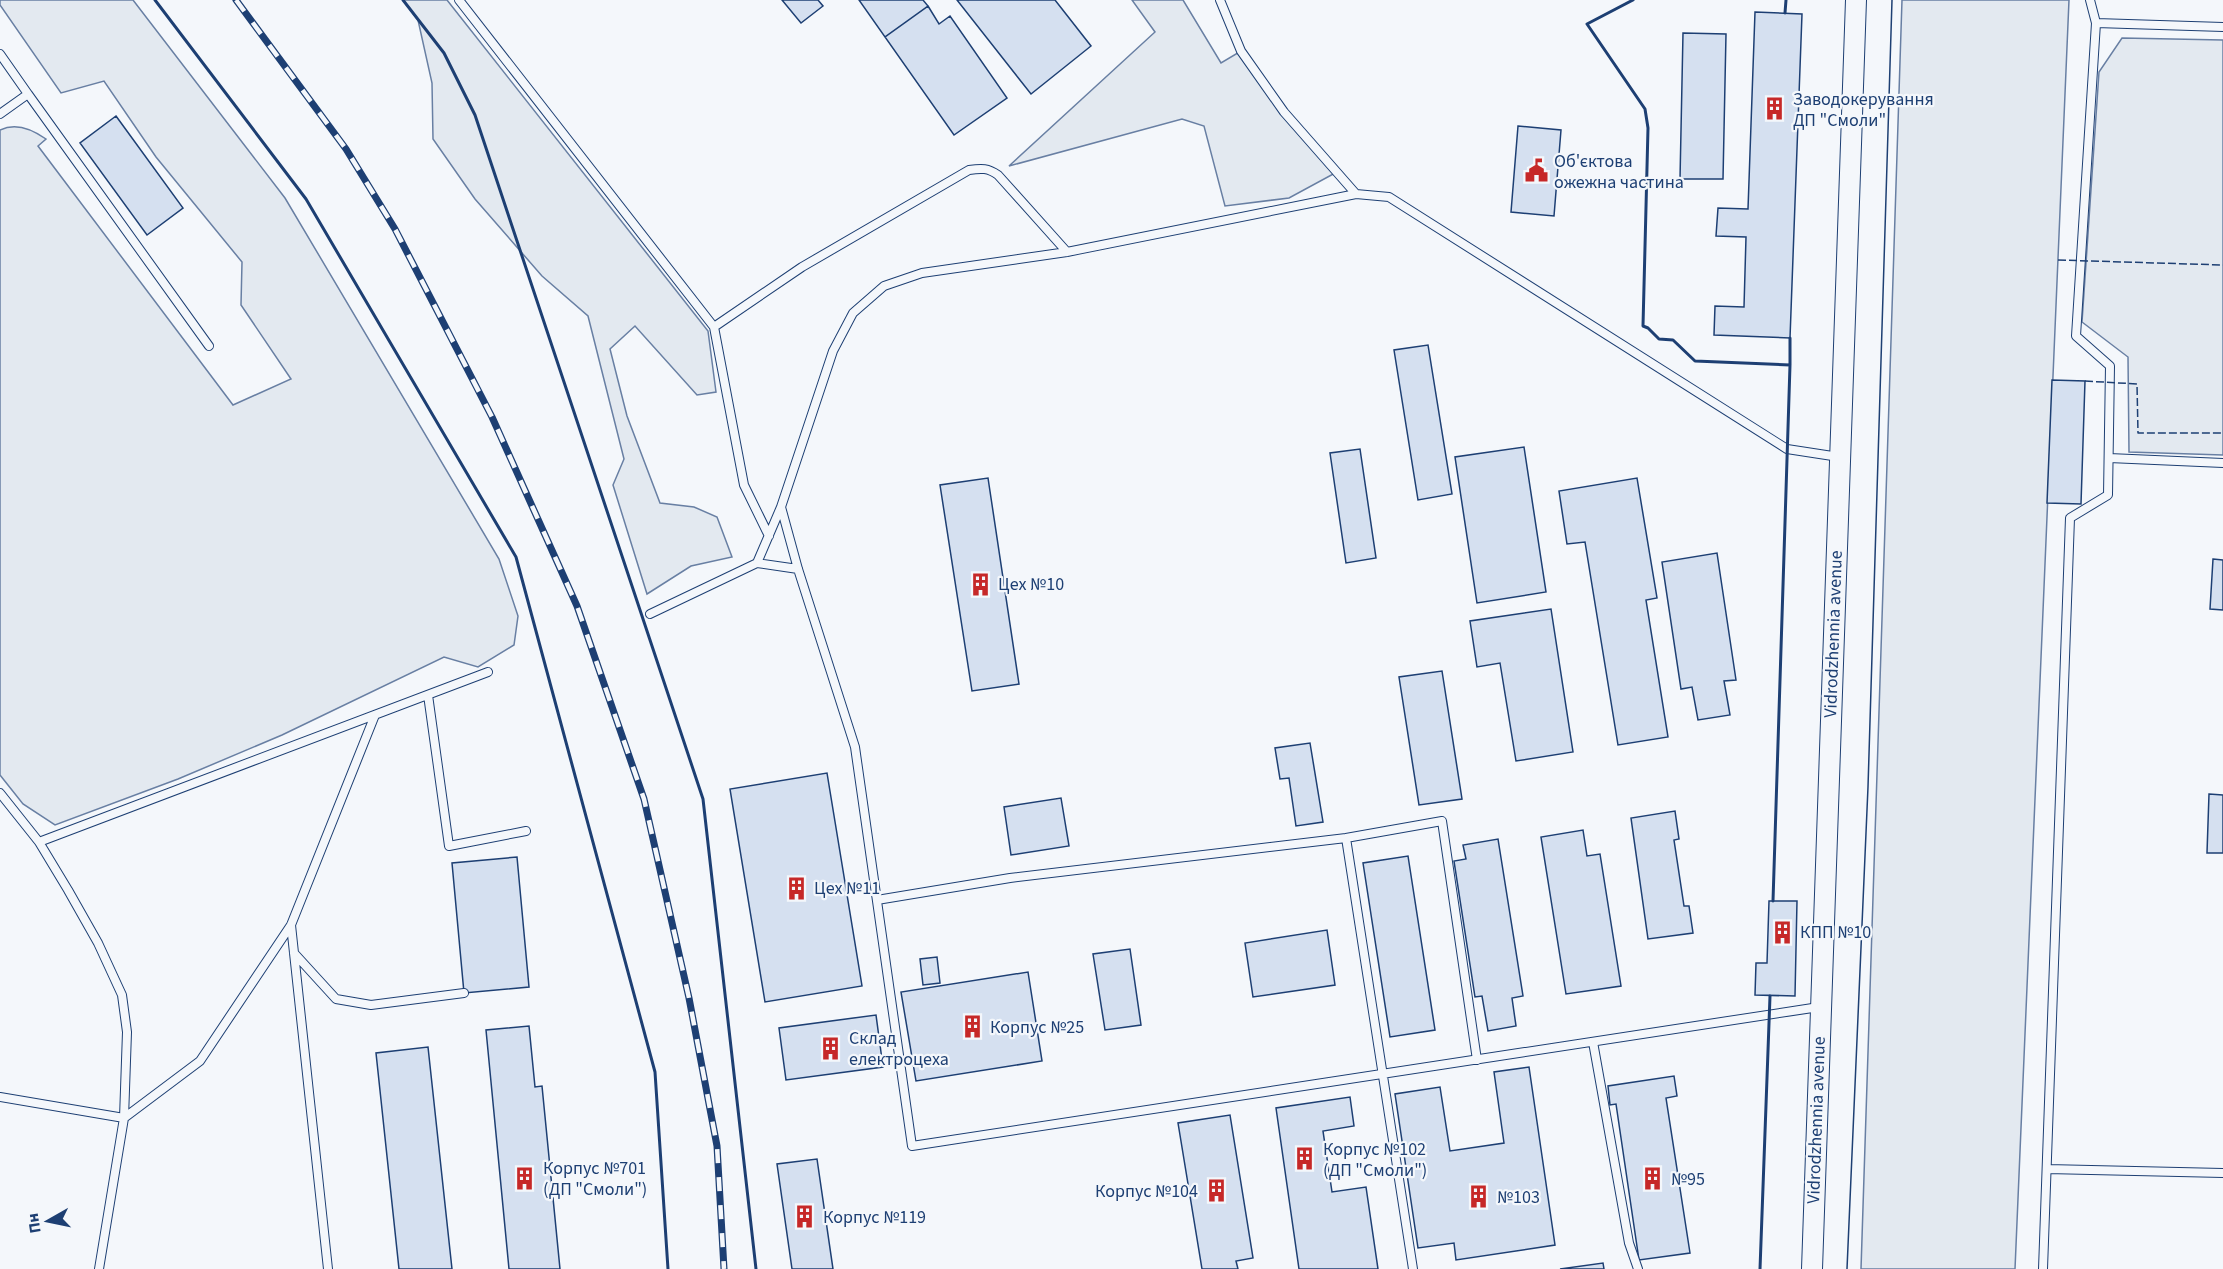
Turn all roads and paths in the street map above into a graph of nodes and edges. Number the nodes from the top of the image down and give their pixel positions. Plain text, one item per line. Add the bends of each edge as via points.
1 (459, 0) edge
2 (1220, 0) edge
3 (1856, 0) edge
4 (2090, 0) edge
5 (2096, 23) junction
6 (2223, 27) edge
7 (0, 54) edge
8 (28, 94) junction
9 (0, 114) edge
10 (1356, 194) junction
11 (1067, 252) junction
12 (714, 327) junction
13 (209, 346) dead end
14 (1839, 457) junction
15 (2109, 458) junction
16 (2223, 463) edge
17 (781, 507) junction
18 (769, 536) junction
19 (757, 563) junction
20 (798, 568) junction
21 (650, 614) dead end
22 (488, 672) dead end
23 (428, 695) junction
24 (375, 715) junction
25 (0, 793) edge
26 (526, 831) dead end
27 (1346, 838) junction
28 (39, 842) junction
29 (877, 900) junction
30 (291, 925) junction
31 (294, 952) junction
32 (464, 993) dead end
33 (1819, 1007) junction
34 (1593, 1042) junction
35 (1477, 1060) junction
36 (1384, 1074) junction
37 (0, 1097) edge
38 (124, 1118) junction
39 (2046, 1169) junction
40 (2223, 1173) edge
41 (99, 1269) edge
42 (328, 1269) edge
43 (1413, 1269) edge
44 (1638, 1269) edge
45 (1812, 1269) edge
46 (2043, 1269) edge

1 - 12 lane
2 - 10 lane via 1247,60 1284,112
3 - 14 street, Vidrodzhennia avenue
4 - 5 lane
5 - 6 lane
5 - 15 lane via 2076,336 2110,366
7 - 8 lane
8 - 9 lane
8 - 13 lane
10 - 11 lane
10 - 14 lane via 1389,197 1787,450
11 - 12 lane via 998,175 988,168 969,170 802,267
11 - 17 lane via 922,273 884,286 853,314 833,351
12 - 18 lane via 744,485
14 - 33 street, Vidrodzhennia avenue
15 - 16 lane
15 - 39 lane via 2108,495 2070,518
17 - 18 lane
17 - 20 lane
18 - 19 lane
19 - 20 lane
19 - 21 lane
20 - 29 lane via 855,747
22 - 23 lane
23 - 24 lane
23 - 26 lane via 449,846
24 - 28 lane
24 - 30 lane
25 - 28 lane
27 - 29 lane via 1010,878
27 - 35 lane via 1442,821
27 - 36 lane
28 - 38 lane via 98,942 122,996 127,1032
29 - 36 lane via 912,1146
30 - 31 lane
30 - 38 lane via 200,1061
31 - 32 lane via 336,999 371,1005
31 - 42 lane
33 - 34 lane
33 - 45 street, Vidrodzhennia avenue
34 - 35 lane
34 - 44 lane via 1629,1243
35 - 36 lane
36 - 43 lane
37 - 38 lane
38 - 41 lane
39 - 40 lane
39 - 46 lane

